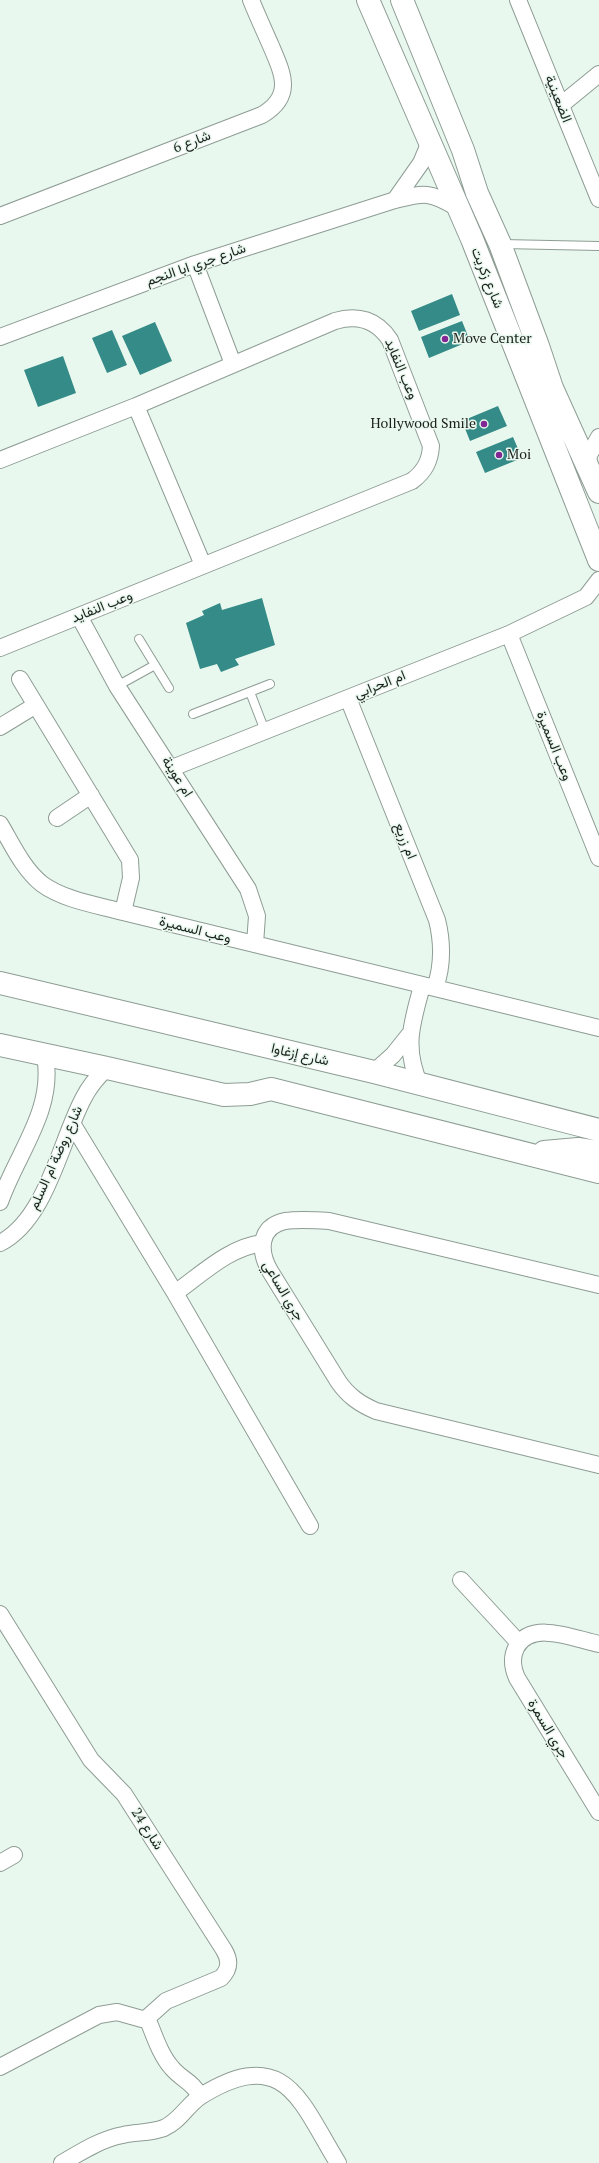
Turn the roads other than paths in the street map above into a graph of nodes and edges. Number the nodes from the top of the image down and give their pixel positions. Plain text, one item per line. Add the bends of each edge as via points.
1 (251, 0) edge
2 (368, 0) edge
3 (402, 0) edge
4 (518, 0) edge
5 (599, 74) edge
6 (561, 105) junction
7 (429, 144) junction
8 (599, 198) edge
9 (395, 200) junction
10 (456, 207) junction
11 (1, 214) edge
12 (500, 244) junction
13 (599, 246) edge
14 (195, 264) junction
15 (0, 337) edge
16 (233, 364) junction
17 (136, 406) junction
18 (572, 435) junction
19 (599, 437) edge
20 (0, 460) edge
21 (588, 465) junction
22 (599, 492) edge
23 (599, 560) edge
24 (203, 565) junction
25 (599, 580) edge
26 (593, 597) edge
27 (79, 616) junction
28 (509, 634) junction
29 (138, 639) dead end
30 (0, 648) edge
31 (155, 665) junction
32 (20, 679) dead end
33 (270, 684) dead end
34 (117, 686) junction
35 (169, 688) dead end
36 (250, 692) junction
37 (348, 698) junction
38 (36, 705) junction
39 (193, 714) dead end
40 (0, 727) edge
41 (265, 731) junction
42 (172, 768) junction
43 (91, 795) junction
44 (57, 818) dead end
45 (0, 824) edge
46 (599, 858) edge
47 (123, 912) junction
48 (255, 944) junction
49 (0, 983) edge
50 (429, 987) junction
51 (599, 1028) edge
52 (409, 1035) junction
53 (0, 1045) edge
54 (45, 1056) junction
55 (107, 1068) junction
56 (374, 1072) junction
57 (420, 1085) junction
58 (73, 1125) junction
59 (599, 1130) edge
60 (599, 1152) edge
61 (531, 1154) junction
62 (599, 1172) edge
63 (0, 1202) edge
64 (0, 1243) edge
65 (263, 1243) junction
66 (599, 1285) edge
67 (175, 1293) junction
68 (599, 1465) edge
69 (310, 1526) dead end
70 (461, 1580) dead end
71 (0, 1614) edge
72 (520, 1643) junction
73 (599, 1644) edge
74 (599, 1812) edge
75 (14, 1855) dead end
76 (0, 1863) edge
77 (147, 2018) junction
78 (0, 2067) edge
79 (200, 2096) junction
80 (334, 2162) edge
81 (62, 2163) edge

1 - 11 street, شارع 6 via 283,72 282,93 271,110
2 - 7 main road, شارع زكريت
3 - 12 main road, شارع زكريت via 463,150 477,193
4 - 6 street, الضعينية
5 - 6 street
6 - 8 street, الضعينية
7 - 9 street via 421,163
7 - 10 main road, شارع زكريت
9 - 10 street, شارع جري ابا النجم via 415,195 437,196
9 - 14 street, شارع جري ابا النجم
10 - 23 main road, شارع زكريت via 472,240
12 - 13 lane
12 - 18 main road, شارع زكريت
14 - 15 street, شارع جري ابا النجم
14 - 16 street
16 - 17 street, وعب النفايد
16 - 24 street, وعب النفايد via 335,321 345,318 366,320 384,331 390,340 429,438 430,453 425,468 412,481
17 - 20 street, وعب النفايد
17 - 24 street
18 - 19 street
18 - 21 main road, شارع زكريت
19 - 21 street via 589,455
21 - 22 main road, شارع زكريت
24 - 27 street, وعب النفايد
25 - 26 street, ام الحرابي
26 - 28 street, ام الحرابي
27 - 30 street, وعب النفايد
27 - 34 street, ام عوينة
28 - 37 street, ام الحرابي
28 - 46 street, وعب السميرة
29 - 31 lane
31 - 34 lane
31 - 35 lane
32 - 38 street
33 - 36 lane
34 - 42 street, ام عوينة
36 - 39 lane
36 - 41 lane
37 - 41 street, ام الحرابي
37 - 50 street, ام زريع via 437,920 442,948 441,970
38 - 40 street
38 - 43 street
41 - 42 street, ام الحرابي
42 - 48 street, ام عوينة via 252,898 257,916
43 - 44 street
43 - 47 street via 130,860 131,878
45 - 47 street, وعب السميرة via 26,866 42,883 62,895
47 - 48 street, وعب السميرة
48 - 50 street, وعب السميرة
49 - 56 main road, شارع إزغاوا
50 - 51 street, وعب السميرة
50 - 52 street
52 - 56 street via 393,1055
52 - 57 street via 410,1056
53 - 54 main road
54 - 55 main road
54 - 63 street via 48,1080 43,1104
55 - 58 street, شارع روضة ام السلم via 89,1088
55 - 61 main road via 224,1095 250,1094 271,1089
56 - 57 main road, شارع إزغاوا
57 - 59 main road, شارع إزغاوا
58 - 64 street, شارع روضة ام السلم via 34,1211 18,1231
58 - 67 street
60 - 61 main road via 565,1149
61 - 62 main road
65 - 66 street, جري الساعي via 269,1231 279,1223 300,1220 330,1221
65 - 67 street via 247,1246 232,1253
65 - 68 street, جري الساعي via 263,1257 270,1271 338,1381 358,1402 376,1411
67 - 69 street
70 - 72 street
71 - 77 street, شارع 24 via 91,1760 124,1794 227,1955 228,1968 221,1978 166,2001
72 - 73 street via 532,1634 547,1632
72 - 74 street, جري السمرة via 512,1664 517,1678
75 - 76 street
77 - 78 street via 117,2012 99,2015
77 - 79 street via 166,2060 175,2072 191,2082
79 - 80 street via 248,2077 262,2076 282,2082 297,2094
79 - 81 street via 183,2115 164,2128 112,2137

